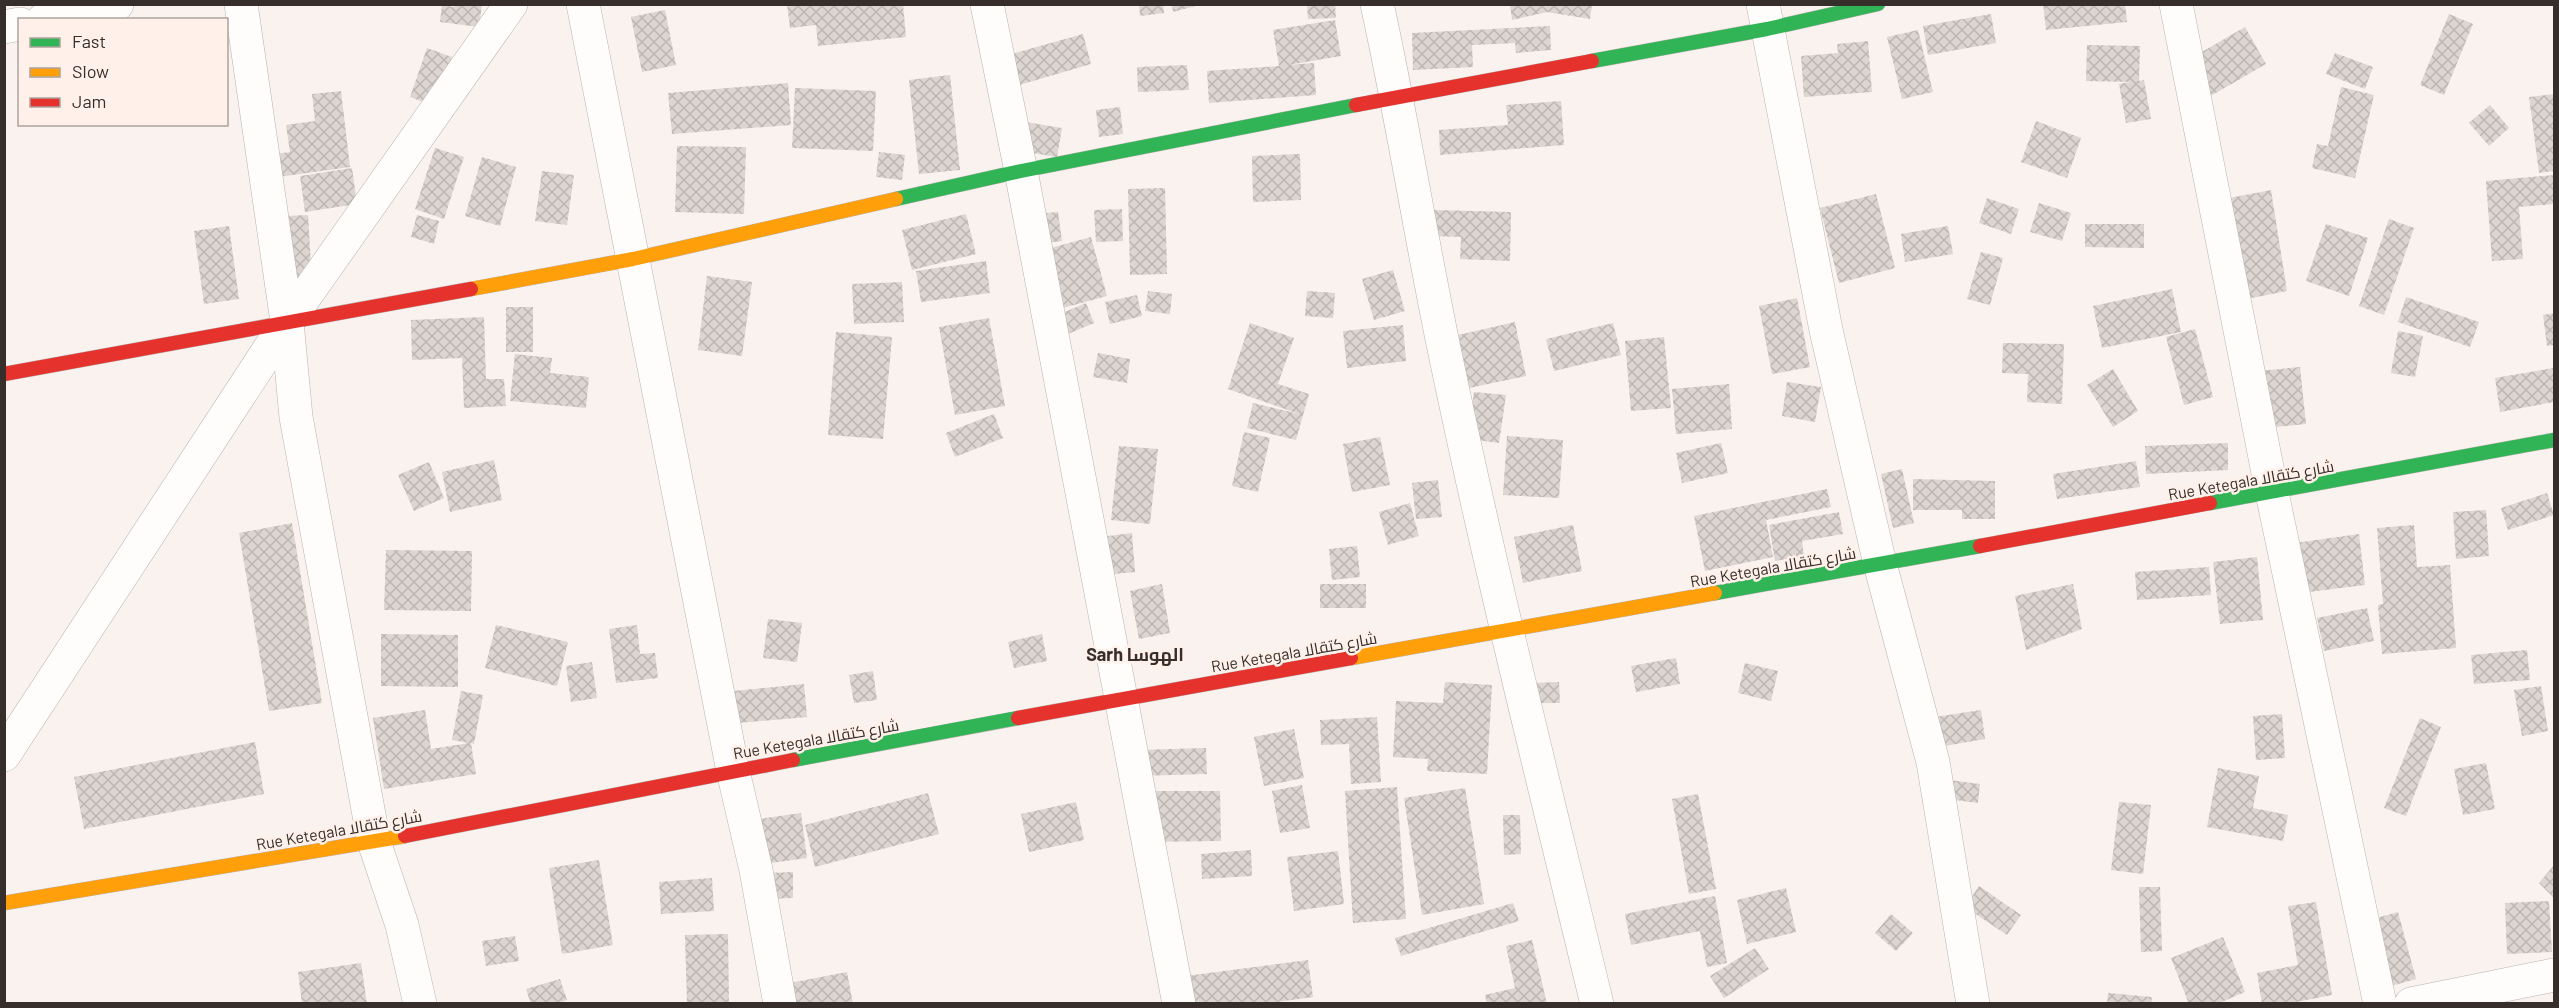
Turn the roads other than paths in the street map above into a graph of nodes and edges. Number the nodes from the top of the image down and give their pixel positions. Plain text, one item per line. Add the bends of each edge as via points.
1 (117, 4) edge
2 (241, 4) edge
3 (511, 4) edge
4 (583, 4) edge
5 (987, 4) edge
6 (1377, 4) edge
7 (1878, 4) edge
8 (2176, 4) edge
9 (1765, 17) edge
10 (52, 18) edge
11 (1397, 97) junction
12 (1021, 171) junction
13 (633, 258) junction
14 (287, 322) junction
15 (4, 374) edge
16 (2554, 440) edge
17 (2272, 493) junction
18 (1880, 564) junction
19 (1506, 631) junction
20 (1120, 699) junction
21 (4, 755) edge
22 (733, 771) junction
23 (374, 842) junction
24 (4, 903) edge
25 (2554, 975) edge
26 (420, 1004) edge
27 (780, 1004) edge
28 (1179, 1004) edge
29 (1597, 1004) edge
30 (1973, 1004) edge
31 (2380, 1004) edge
32 (2411, 1004) edge

1 - 10 street
2 - 14 street
3 - 14 street
4 - 13 street
5 - 12 street
6 - 11 street
7 - 9 street
8 - 17 street
9 - 11 street
9 - 18 street via 1826,330
11 - 12 street
11 - 19 street via 1446,356
12 - 13 street
12 - 20 street
13 - 14 street
13 - 22 street
14 - 15 street
14 - 21 street
14 - 23 street via 296,417
16 - 17 street, Rue Ketegala شارع كتقالا
17 - 18 street, Rue Ketegala شارع كتقالا
17 - 31 street
18 - 19 street, Rue Ketegala شارع كتقالا
18 - 30 street via 1933,762
19 - 20 street, Rue Ketegala شارع كتقالا
19 - 29 street
20 - 22 street, Rue Ketegala شارع كتقالا
20 - 28 street
22 - 23 street, Rue Ketegala شارع كتقالا
22 - 27 street
23 - 24 street, Rue Ketegala شارع كتقالا
23 - 26 street via 402,925
25 - 32 street

